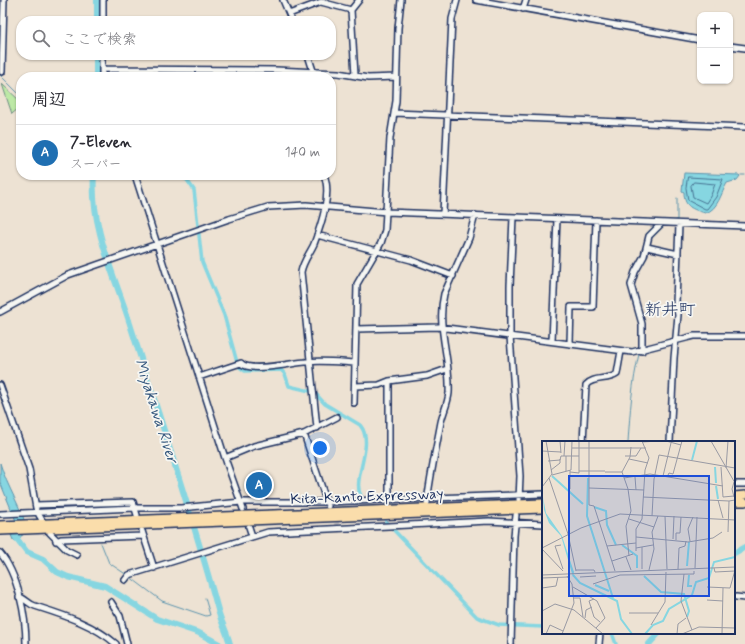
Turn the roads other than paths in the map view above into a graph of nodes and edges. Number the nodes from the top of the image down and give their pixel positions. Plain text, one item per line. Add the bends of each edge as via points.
1 (4, 0) edge
2 (103, 0) edge
3 (283, 0) edge
4 (359, 0) edge
5 (401, 0) edge
6 (457, 0) edge
7 (476, 0) edge
8 (526, 0) edge
9 (322, 1) edge
10 (500, 2) edge
11 (524, 9) junction
12 (351, 10) junction
13 (289, 14) joint
14 (103, 16) edge
15 (697, 39) edge
16 (733, 46) edge
17 (745, 48) edge
18 (102, 60) edge
19 (310, 60) edge
20 (102, 69) joint
21 (2, 72) dead end
22 (208, 72) edge
23 (314, 72) edge
24 (336, 75) edge
25 (355, 75) junction
26 (396, 77) junction
27 (394, 113) junction
28 (448, 115) junction
29 (745, 127) edge
30 (137, 180) edge
31 (325, 180) edge
32 (324, 206) junction
33 (387, 212) junction
34 (443, 214) junction
35 (475, 216) junction
36 (513, 217) junction
37 (557, 219) junction
38 (596, 220) junction
39 (662, 223) junction
40 (679, 224) junction
41 (745, 226) edge
42 (317, 235) junction
43 (157, 244) junction
44 (647, 247) junction
45 (376, 251) junction
46 (678, 254) junction
47 (453, 276) junction
48 (0, 312) edge
49 (442, 328) junction
50 (356, 329) junction
51 (510, 336) junction
52 (745, 336) edge
53 (677, 340) junction
54 (552, 341) junction
55 (570, 343) junction
56 (621, 351) junction
57 (642, 351) junction
58 (309, 362) junction
59 (355, 362) junction
60 (447, 369) junction
61 (199, 377) junction
62 (389, 381) junction
63 (0, 385) edge
64 (354, 386) junction
65 (354, 403) dead end
66 (338, 417) dead end
67 (317, 428) junction
68 (304, 434) junction
69 (583, 441) edge
70 (670, 441) edge
71 (225, 458) junction
72 (542, 494) edge
73 (745, 495) edge
74 (735, 496) edge
75 (519, 497) junction
76 (389, 500) junction
77 (427, 501) junction
78 (241, 502) junction
79 (327, 504) junction
80 (542, 504) edge
81 (135, 508) junction
82 (243, 509) dead end
83 (542, 510) edge
84 (0, 514) edge
85 (137, 515) dead end
86 (516, 515) dead end
87 (201, 520) junction
88 (40, 522) junction
89 (515, 522) junction
90 (542, 524) edge
91 (0, 525) edge
92 (249, 527) dead end
93 (0, 531) edge
94 (50, 533) dead end
95 (252, 536) junction
96 (56, 540) junction
97 (0, 553) edge
98 (77, 554) dead end
99 (154, 568) junction
100 (125, 580) dead end
101 (736, 597) dead end
102 (19, 598) junction
103 (745, 598) edge
104 (111, 602) dead end
105 (600, 634) edge
106 (26, 644) edge
107 (116, 644) edge
108 (126, 644) edge
109 (511, 644) edge
110 (599, 644) edge

1 - 21 street
2 - 14 street
3 - 13 street
4 - 12 street
5 - 26 street
6 - 28 street via 452,19
7 - 10 street
8 - 11 street
9 - 12 street
9 - 13 street
10 - 11 street
11 - 15 street
12 - 25 street
16 - 17 street
18 - 20 street
19 - 23 street
20 - 22 street
24 - 25 street
25 - 26 street via 368,78
26 - 27 street
27 - 28 street
27 - 33 street via 390,138
28 - 29 street
28 - 34 street
30 - 43 street
31 - 32 street via 328,192
32 - 33 street
32 - 42 street
32 - 43 street via 268,208
33 - 34 street
33 - 45 street via 383,237
34 - 35 street
35 - 36 street
35 - 47 street via 470,238
36 - 37 street
36 - 51 street
37 - 38 street
37 - 54 street
38 - 39 street
38 - 55 street via 593,307 571,308
39 - 40 street
39 - 44 street via 650,236
40 - 41 street
40 - 46 street
42 - 45 street
42 - 58 street via 301,272
43 - 48 street via 62,278
43 - 61 street
44 - 46 street
44 - 57 street via 631,285 642,324
45 - 47 street via 411,260
45 - 50 street via 358,284
46 - 53 street
47 - 49 street via 443,298
49 - 50 street via 419,326
49 - 51 street
49 - 60 street
50 - 59 street
51 - 54 street
51 - 75 street via 520,476
52 - 53 street via 700,336
53 - 57 street
53 - 70 street
54 - 55 street
55 - 56 street
56 - 57 street
56 - 69 street via 617,374 611,378 592,380 586,385
58 - 59 street
58 - 61 street via 247,367 238,364
58 - 67 street
59 - 64 street
60 - 62 street via 427,376
60 - 77 street via 449,395 441,421
61 - 71 street
62 - 64 street via 379,385
62 - 76 street
63 - 81 street via 29,469 36,507 133,502
64 - 65 street
66 - 67 street
67 - 68 street
68 - 71 street via 254,446
68 - 79 street
71 - 78 street
72 - 75 street
73 - 74 highway
75 - 77 street
76 - 77 street
76 - 79 street
78 - 79 street
78 - 81 street via 193,508
78 - 82 street
80 - 87 highway, Kita-Kanto Expressway
81 - 84 street
81 - 85 street
83 - 87 highway, Kita-Kanto Expressway
86 - 89 street
87 - 88 highway, Kita-Kanto Expressway
88 - 91 highway, Kita-Kanto Expressway
88 - 93 highway, Kita-Kanto Expressway
89 - 90 street
89 - 95 street via 424,522 268,532
89 - 109 street
92 - 95 street
94 - 96 street
95 - 99 street
96 - 98 street via 67,550
96 - 99 street via 142,533
97 - 102 street via 11,568
99 - 100 street via 129,575
101 - 103 street
102 - 106 street via 25,623
102 - 107 street via 102,632
104 - 108 street via 120,616
105 - 110 street

